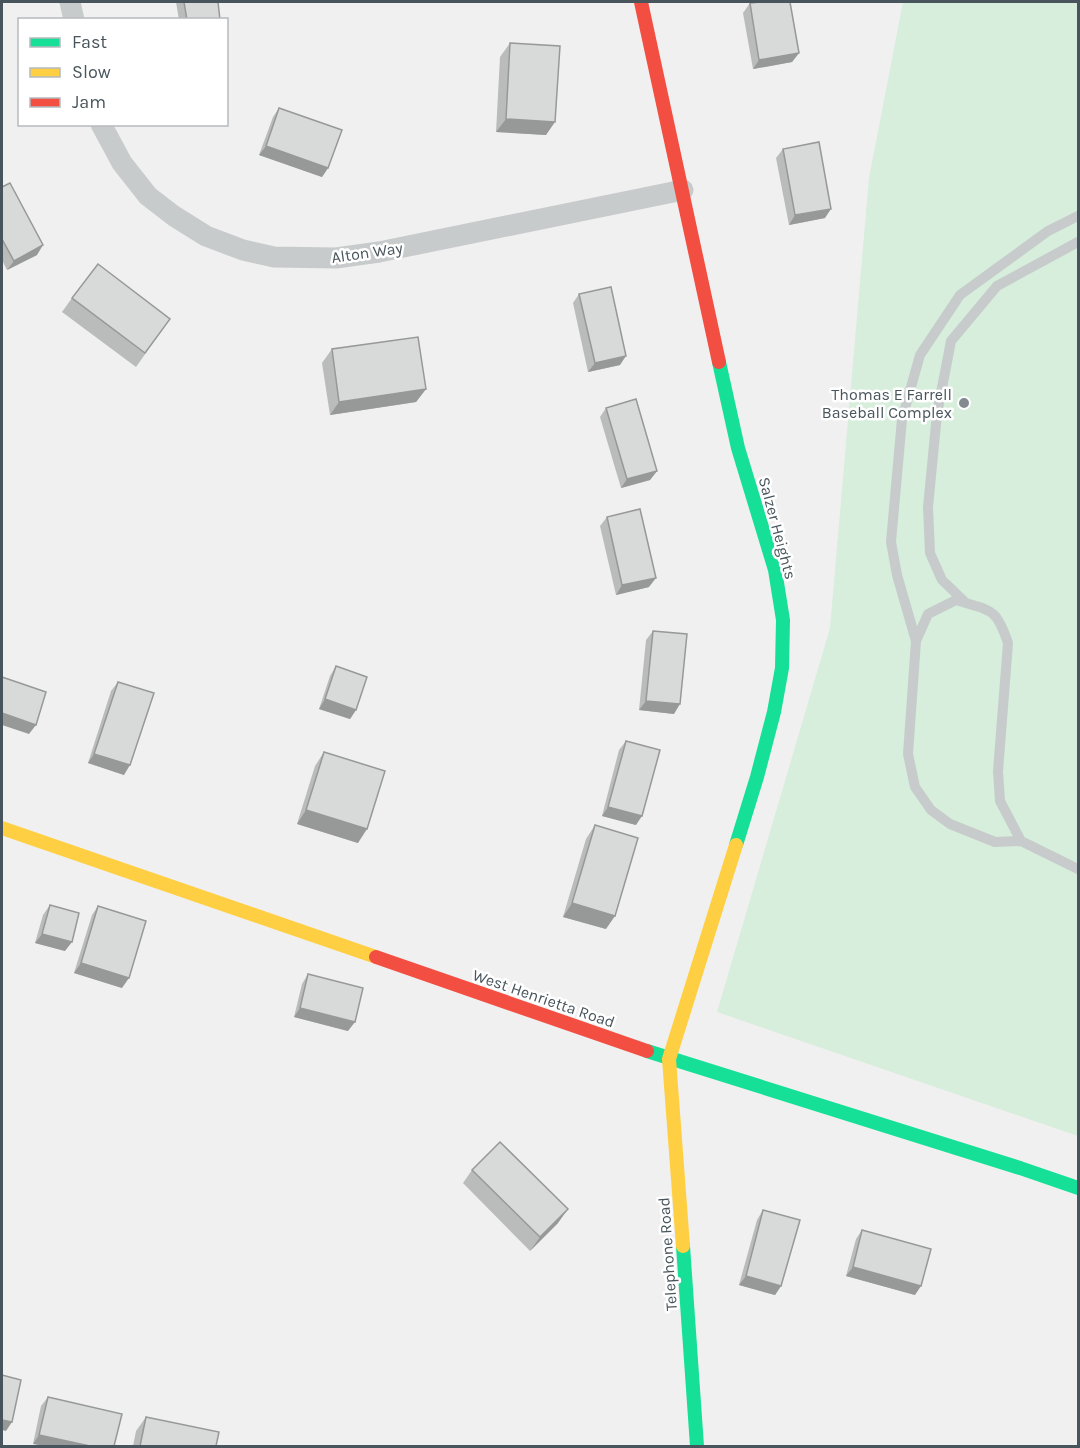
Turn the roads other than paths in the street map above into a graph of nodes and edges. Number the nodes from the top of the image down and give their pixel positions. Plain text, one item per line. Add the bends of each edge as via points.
1 (70, 2) edge
2 (641, 2) edge
3 (74, 18) edge
4 (102, 126) edge
5 (683, 190) junction
6 (1078, 216) edge
7 (1078, 242) edge
8 (966, 603) junction
9 (916, 641) junction
10 (2, 828) edge
11 (1021, 842) junction
12 (1078, 869) edge
13 (669, 1059) junction
14 (1078, 1188) edge
15 (697, 1446) edge

1 - 3 street
2 - 5 street, Salzer Heights
4 - 5 street, Alton Way via 122,163 148,196 174,216 206,236 274,257 336,258 379,252
5 - 13 street, Salzer Heights via 738,448 775,570 783,620 782,668 774,712
6 - 9 lane via 1048,231 960,295 920,355 902,419 891,542
7 - 8 lane via 997,286 951,341 937,414 930,483 930,553 942,580
8 - 9 lane via 956,600 928,614
8 - 11 lane via 992,611 1008,644 998,771 1000,801
9 - 11 lane via 908,754 915,787 931,810 950,824 995,842
10 - 13 street, West Henrietta Road
11 - 12 lane
13 - 14 street, West Henrietta Road
13 - 15 street, Telephone Road

